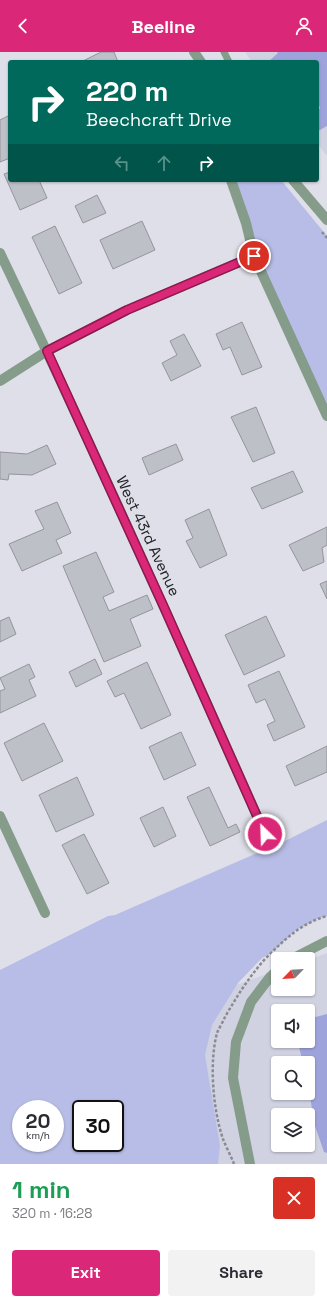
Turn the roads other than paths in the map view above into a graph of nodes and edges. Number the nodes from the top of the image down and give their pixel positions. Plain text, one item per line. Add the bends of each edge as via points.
1 (232, 182) edge
2 (295, 182) edge
3 (327, 220) edge
4 (0, 253) edge
5 (254, 256) junction
6 (47, 351) junction
7 (0, 381) edge
8 (327, 416) edge
9 (0, 816) edge
10 (265, 834) dead end
11 (45, 913) dead end
12 (327, 941) edge
13 (306, 952) edge
14 (271, 975) edge
15 (250, 1164) edge

1 - 5 street
2 - 3 street
4 - 6 street, West 43rd Avenue
5 - 6 street via 127,310
5 - 8 street
6 - 7 street
6 - 10 street, West 43rd Avenue
9 - 11 street
12 - 13 street
14 - 15 street via 251,1002 236,1042 233,1078

